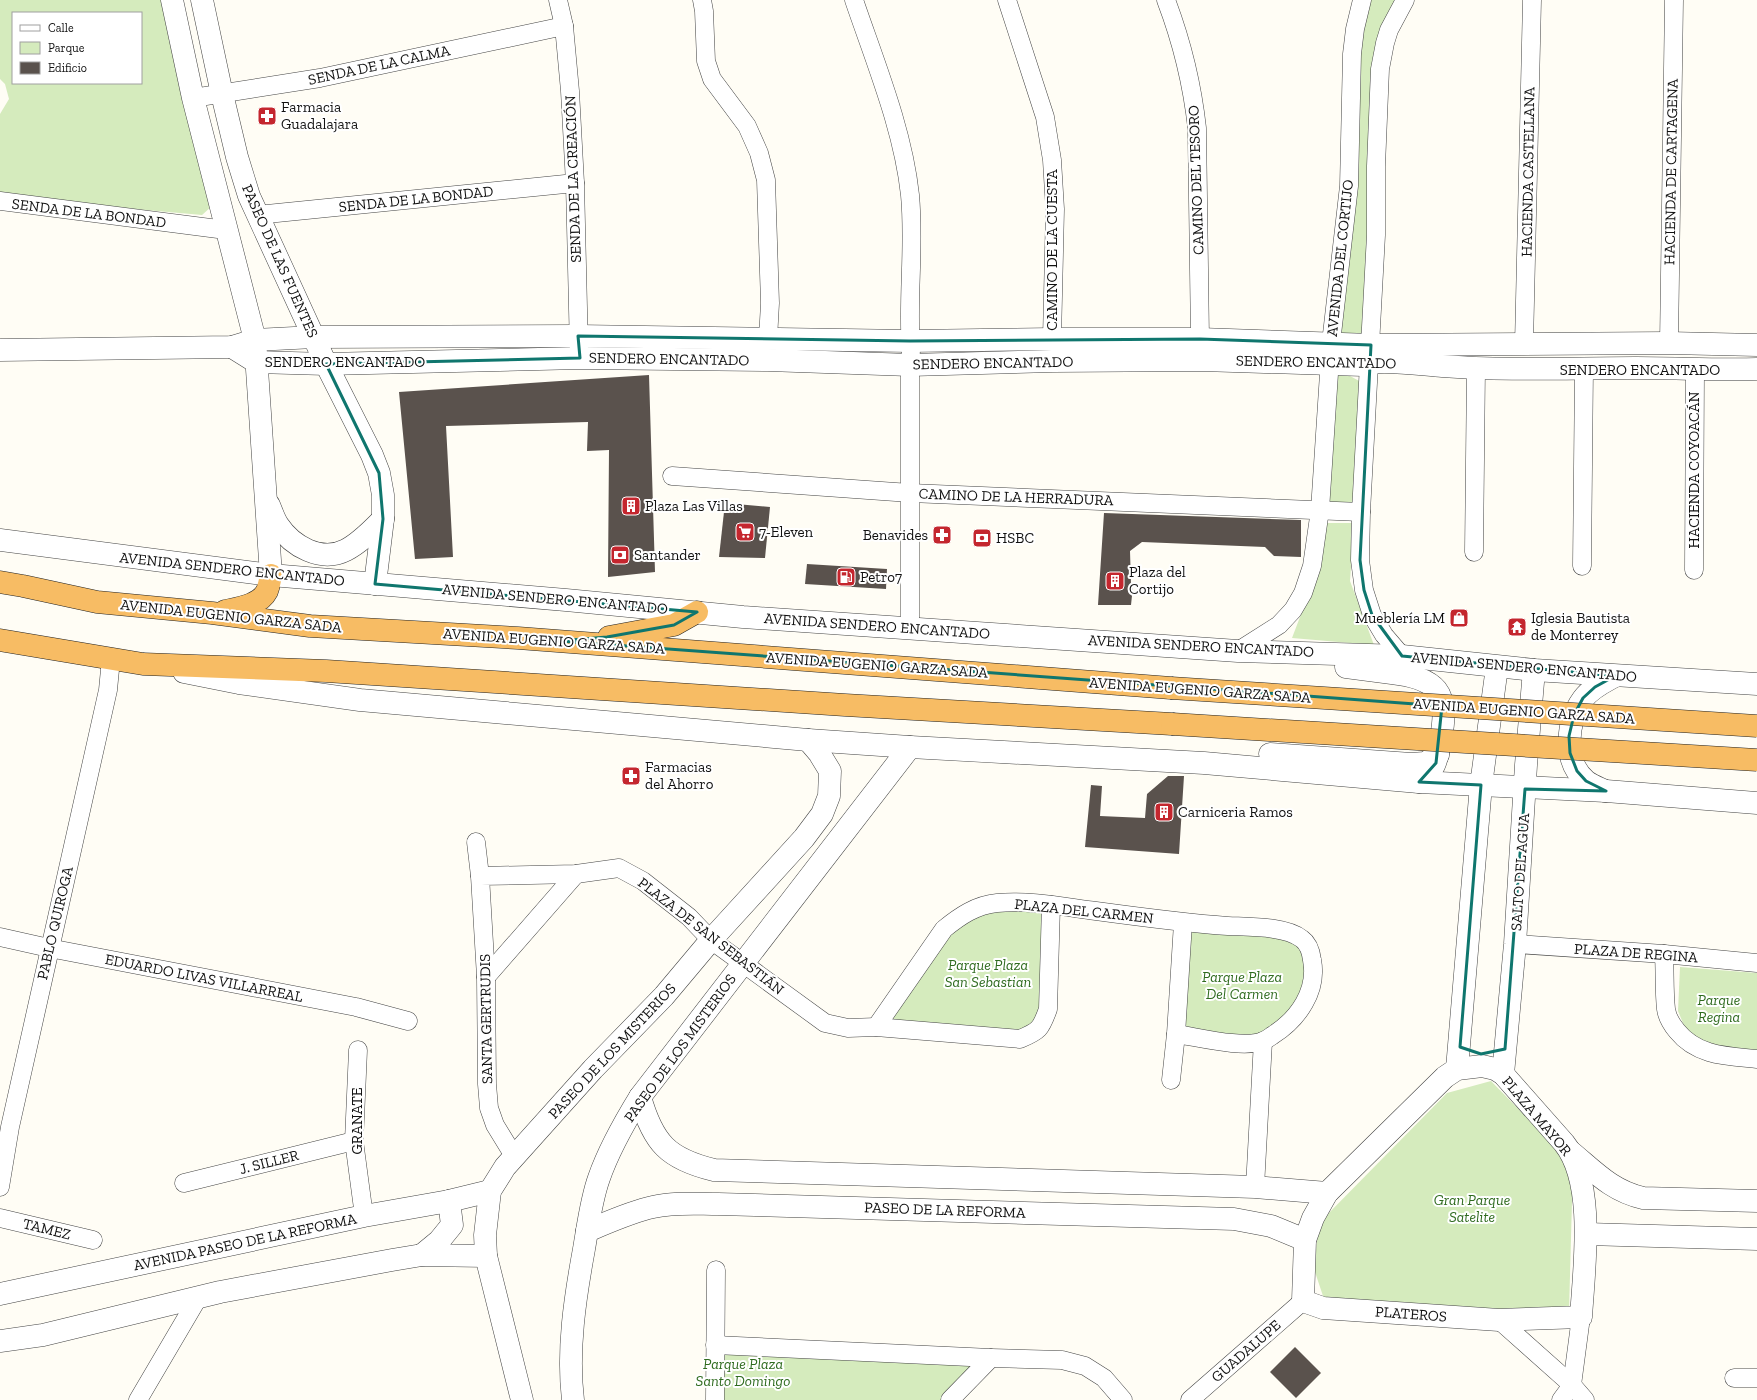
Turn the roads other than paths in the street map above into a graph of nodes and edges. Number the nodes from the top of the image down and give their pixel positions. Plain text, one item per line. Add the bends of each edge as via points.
1 (172, 0) edge
2 (202, 0) edge
3 (558, 0) edge
4 (702, 0) edge
5 (854, 0) edge
6 (1007, 0) edge
7 (1166, 0) edge
8 (1362, 0) edge
9 (1405, 0) edge
10 (1532, 0) edge
11 (1674, 0) edge
12 (564, 26) junction
13 (222, 94) junction
14 (193, 98) junction
15 (575, 183) junction
16 (0, 201) edge
17 (258, 215) junction
18 (226, 230) junction
19 (578, 336) junction
20 (314, 337) junction
21 (768, 339) junction
22 (1052, 339) junction
23 (1200, 339) junction
24 (254, 340) junction
25 (910, 341) junction
26 (1669, 343) junction
27 (1524, 344) junction
28 (1757, 345) edge
29 (232, 347) junction
30 (0, 350) edge
31 (1330, 354) junction
32 (1370, 354) junction
33 (580, 358) junction
34 (256, 362) junction
35 (326, 364) junction
36 (910, 365) junction
37 (1476, 368) junction
38 (1584, 368) junction
39 (1695, 370) junction
40 (1757, 370) edge
41 (672, 476) dead end
42 (910, 493) junction
43 (265, 497) junction
44 (1320, 510) junction
45 (1361, 512) junction
46 (383, 519) junction
47 (0, 540) edge
48 (1474, 552) dead end
49 (1582, 566) dead end
50 (1694, 570) dead end
51 (0, 575) edge
52 (271, 575) junction
53 (0, 582) edge
54 (376, 584) junction
55 (23, 586) junction
56 (697, 612) junction
57 (212, 613) junction
58 (910, 627) junction
59 (0, 640) edge
60 (558, 641) junction
61 (1238, 651) junction
62 (1402, 656) junction
63 (111, 659) junction
64 (143, 664) junction
65 (1497, 666) junction
66 (1534, 670) junction
67 (1615, 676) junction
68 (1757, 684) edge
69 (1757, 726) edge
70 (808, 740) junction
71 (910, 747) junction
72 (1438, 755) junction
73 (1757, 760) edge
74 (1204, 763) junction
75 (1419, 782) junction
76 (1481, 785) junction
77 (1525, 788) junction
78 (1606, 792) junction
79 (1757, 803) edge
80 (476, 842) dead end
81 (576, 874) junction
82 (480, 876) junction
83 (1051, 905) junction
84 (1183, 923) junction
85 (0, 937) edge
86 (711, 940) junction
87 (1515, 944) junction
88 (49, 948) junction
89 (1664, 954) junction
90 (1757, 963) edge
91 (742, 964) junction
92 (486, 977) junction
93 (408, 1021) dead end
94 (876, 1028) junction
95 (1176, 1034) junction
96 (1262, 1041) junction
97 (1460, 1047) junction
98 (1505, 1049) junction
99 (358, 1050) dead end
100 (1757, 1059) edge
101 (1457, 1069) junction
102 (1503, 1074) junction
103 (1171, 1080) dead end
104 (640, 1097) junction
105 (354, 1141) junction
106 (1570, 1151) junction
107 (514, 1156) junction
108 (184, 1183) dead end
109 (1255, 1186) junction
110 (0, 1187) edge
111 (490, 1191) junction
112 (1327, 1193) junction
113 (449, 1201) junction
114 (1757, 1201) edge
115 (364, 1216) junction
116 (0, 1218) edge
117 (587, 1231) junction
118 (1587, 1234) junction
119 (1757, 1239) edge
120 (93, 1240) dead end
121 (1305, 1240) junction
122 (422, 1255) junction
123 (486, 1256) junction
124 (716, 1270) dead end
125 (0, 1294) edge
126 (198, 1298) junction
127 (1303, 1301) junction
128 (1581, 1317) junction
129 (1499, 1320) junction
130 (0, 1341) edge
131 (715, 1345) junction
132 (990, 1358) junction
133 (1734, 1378) dead end
134 (1757, 1378) edge
135 (1572, 1385) junction
136 (138, 1400) edge
137 (522, 1400) edge
138 (573, 1400) edge
139 (715, 1400) edge
140 (950, 1400) edge
141 (1124, 1400) edge
142 (1190, 1400) edge
143 (1561, 1400) edge
144 (1585, 1400) edge

1 - 14 street, PASEO DE LAS FUENTES
2 - 13 street, PASEO DE LAS FUENTES
3 - 12 street, SENDA DE LA CREACIÓN
4 - 21 street via 706,61 712,79 747,126 759,153 766,180 770,303
5 - 25 street via 884,86 910,194
6 - 22 street, CAMINO DE LA CUESTA via 1046,117 1052,160 1055,209
7 - 23 street, CAMINO DEL TESORO via 1194,94 1197,128
8 - 31 street, AVENIDA DEL CORTIJO via 1352,54 1349,186
9 - 32 street, AVENIDA DEL CORTIJO via 1384,43 1380,69
10 - 27 street, HACIENDA CASTELLANA
11 - 26 street, HACIENDA DE CARTAGENA
12 - 13 street, SENDA DE LA CALMA via 320,78
12 - 15 street, SENDA DE LA CREACIÓN
13 - 14 street, SENDA DE LA CALMA
13 - 17 street, PASEO DE LAS FUENTES via 239,164
14 - 18 street, PASEO DE LAS FUENTES
15 - 17 street, SENDA DE LA BONDAD
15 - 19 street, SENDA DE LA CREACIÓN
16 - 18 street, SENDA DE LA BONDAD
17 - 20 street, PASEO DE LAS FUENTES
18 - 24 street, PASEO DE LAS FUENTES
19 - 20 street, SENDERO ENCANTADO
19 - 21 street, SENDERO ENCANTADO
19 - 33 street, SENDA DE LA CREACIÓN
20 - 24 street, SENDERO ENCANTADO
20 - 35 street, PASEO DE LAS FUENTES
21 - 25 street, SENDERO ENCANTADO
22 - 23 street, SENDERO ENCANTADO
22 - 25 street, SENDERO ENCANTADO
23 - 31 street, SENDERO ENCANTADO
24 - 29 street, SENDERO ENCANTADO
24 - 34 street, PASEO DE LAS FUENTES
25 - 36 street
26 - 27 street, SENDERO ENCANTADO
26 - 28 street, SENDERO ENCANTADO
27 - 32 street, SENDERO ENCANTADO
29 - 30 street, SENDERO ENCANTADO
29 - 34 street, SENDERO ENCANTADO
31 - 32 street, SENDERO ENCANTADO via 1364,365
31 - 36 street, SENDERO ENCANTADO via 1194,360
31 - 44 street, AVENIDA DEL CORTIJO
32 - 37 street, SENDERO ENCANTADO
32 - 45 street, AVENIDA DEL CORTIJO
33 - 35 street, SENDERO ENCANTADO
33 - 36 street, SENDERO ENCANTADO
34 - 35 street, SENDERO ENCANTADO
34 - 43 street, PASEO DE LAS FUENTES
35 - 46 street, PASEO DE LAS FUENTES via 379,473 383,495
36 - 42 street
37 - 38 street, SENDERO ENCANTADO
37 - 48 street
38 - 39 street, SENDERO ENCANTADO
38 - 49 street
39 - 40 street, SENDERO ENCANTADO
39 - 50 street, HACIENDA COYOACÁN
41 - 42 street, CAMINO DE LA HERRADURA
42 - 44 street, CAMINO DE LA HERRADURA
42 - 58 street
43 - 46 street via 277,524 289,538 304,549 317,554 332,555 346,550
43 - 52 street, PASEO DE LAS FUENTES
44 - 45 street, CAMINO DE LA HERRADURA
44 - 61 street, AVENIDA DEL CORTIJO via 1312,566 1303,593 1279,626
45 - 62 street, AVENIDA DEL CORTIJO via 1360,560 1364,590 1372,615 1384,635
46 - 54 street, PASEO DE LAS FUENTES
47 - 52 street, AVENIDA SENDERO ENCANTADO
51 - 55 highway
52 - 54 street, AVENIDA SENDERO ENCANTADO
52 - 57 highway via 268,590 256,601
53 - 55 highway, AVENIDA EUGENIO GARZA SADA
54 - 56 street, AVENIDA SENDERO ENCANTADO
55 - 57 highway, AVENIDA EUGENIO GARZA SADA via 97,602
56 - 58 street, AVENIDA SENDERO ENCANTADO via 852,625
56 - 60 highway via 674,625 607,637
57 - 60 highway, AVENIDA EUGENIO GARZA SADA via 310,626
58 - 61 street, AVENIDA SENDERO ENCANTADO
59 - 63 highway
60 - 69 highway, AVENIDA EUGENIO GARZA SADA, bridge via 1171,688
61 - 62 street, AVENIDA SENDERO ENCANTADO
61 - 72 street via 1424,679 1436,688 1442,700 1443,720
62 - 65 street, AVENIDA SENDERO ENCANTADO
63 - 64 highway
63 - 88 street, PABLO QUIROGA via 108,690
64 - 70 street via 240,683 360,700
64 - 73 highway, bridge via 326,671
65 - 66 street, AVENIDA SENDERO ENCANTADO
65 - 76 street
66 - 67 street, AVENIDA SENDERO ENCANTADO
66 - 77 street, SALTO DEL AGUA
67 - 68 street, AVENIDA SENDERO ENCANTADO
67 - 78 street via 1595,687 1583,698 1574,715 1569,736 1570,752 1577,771 1586,781
70 - 71 street
70 - 86 street, PASEO DE LOS MISTERIOS via 830,771 829,796 822,814 804,838
71 - 74 street
71 - 91 street, PASEO DE LOS MISTERIOS
72 - 74 street via 1425,763 1411,764 1263,754 1244,754
72 - 75 street via 1434,768
74 - 75 street
75 - 76 street
76 - 77 street
76 - 97 street
77 - 78 street
77 - 87 street, SALTO DEL AGUA
78 - 79 street
80 - 82 street, SANTA GERTRUDIS
81 - 82 street
81 - 86 street, PLAZA DE SAN SEBASTIÁN via 619,868 643,881 664,897 689,917
81 - 92 street
82 - 92 street, SANTA GERTRUDIS
83 - 84 street, PLAZA DEL CARMEN
83 - 94 street, PLAZA DEL CARMEN via 996,903 975,908 959,917 944,929
83 - 94 street, PLAZA DE SAN SEBASTIÁN via 1048,1009 1043,1023 1035,1033 1020,1039
84 - 95 street
84 - 96 street, PLAZA DEL CARMEN via 1267,928 1302,938 1310,949 1314,970 1311,991 1297,1015 1281,1030
85 - 88 street, EDUARDO LIVAS VILLARREAL
86 - 91 street, PLAZA DE SAN SEBASTIÁN
86 - 107 street, PASEO DE LOS MISTERIOS via 664,996
87 - 89 street, PLAZA DE REGINA
87 - 98 street, SALTO DEL AGUA
88 - 93 street, EDUARDO LIVAS VILLARREAL via 356,1007
88 - 110 street, PABLO QUIROGA via 10,1127
89 - 90 street, PLAZA DE REGINA
89 - 100 street via 1666,1010 1672,1025 1683,1039 1698,1050 1719,1056
91 - 94 street, PLAZA DE SAN SEBASTIÁN via 825,1023 848,1028
91 - 104 street, PASEO DE LOS MISTERIOS
92 - 107 street, SANTA GERTRUDIS via 489,1108 495,1125
95 - 96 street, PLAZA DEL CARMEN via 1244,1044
95 - 103 street
96 - 109 street
97 - 98 street via 1481,1054
97 - 101 street
98 - 102 street, SALTO DEL AGUA
99 - 105 street, GRANATE
101 - 102 street, PLAZA MAYOR via 1482,1066
101 - 112 street, PLAZA MAYOR via 1445,1077
102 - 106 street, PLAZA MAYOR
104 - 109 street via 646,1119 656,1139 674,1155 696,1166 714,1170
104 - 117 street, PASEO DE LOS MISTERIOS via 616,1137 599,1179
105 - 108 street, J. SILLER
105 - 115 street, GRANATE
106 - 114 street via 1618,1190 1630,1195 1642,1198
106 - 118 street, PLAZA MAYOR via 1582,1186
107 - 111 street, PASEO DE LOS MISTERIOS
109 - 112 street
111 - 113 street, AVENIDA PASEO DE LA REFORMA
111 - 123 street, PASEO DE LOS MISTERIOS
112 - 121 street, PLAZA MAYOR via 1313,1218
113 - 115 street, AVENIDA PASEO DE LA REFORMA
113 - 122 street via 452,1225 439,1241
115 - 125 street, AVENIDA PASEO DE LA REFORMA
116 - 120 street, TAMEZ
117 - 121 street, PASEO DE LA REFORMA via 654,1206 718,1204 1234,1219 1271,1226
117 - 138 street, PASEO DE LOS MISTERIOS via 577,1290 572,1348
118 - 119 street
118 - 128 street, PLAZA MAYOR
121 - 127 street
122 - 123 street
122 - 126 street
123 - 137 street, PASEO DE LOS MISTERIOS
124 - 131 street
126 - 130 street via 43,1335
126 - 136 street
127 - 129 street, PLATEROS via 1323,1308
127 - 142 street, GUADALUPE
128 - 129 street, PLATEROS
128 - 135 street, PLAZA MAYOR
129 - 135 street
131 - 132 street
131 - 139 street
132 - 140 street
132 - 141 street via 1062,1360 1085,1366 1104,1378
133 - 134 street
135 - 143 street
135 - 144 street

